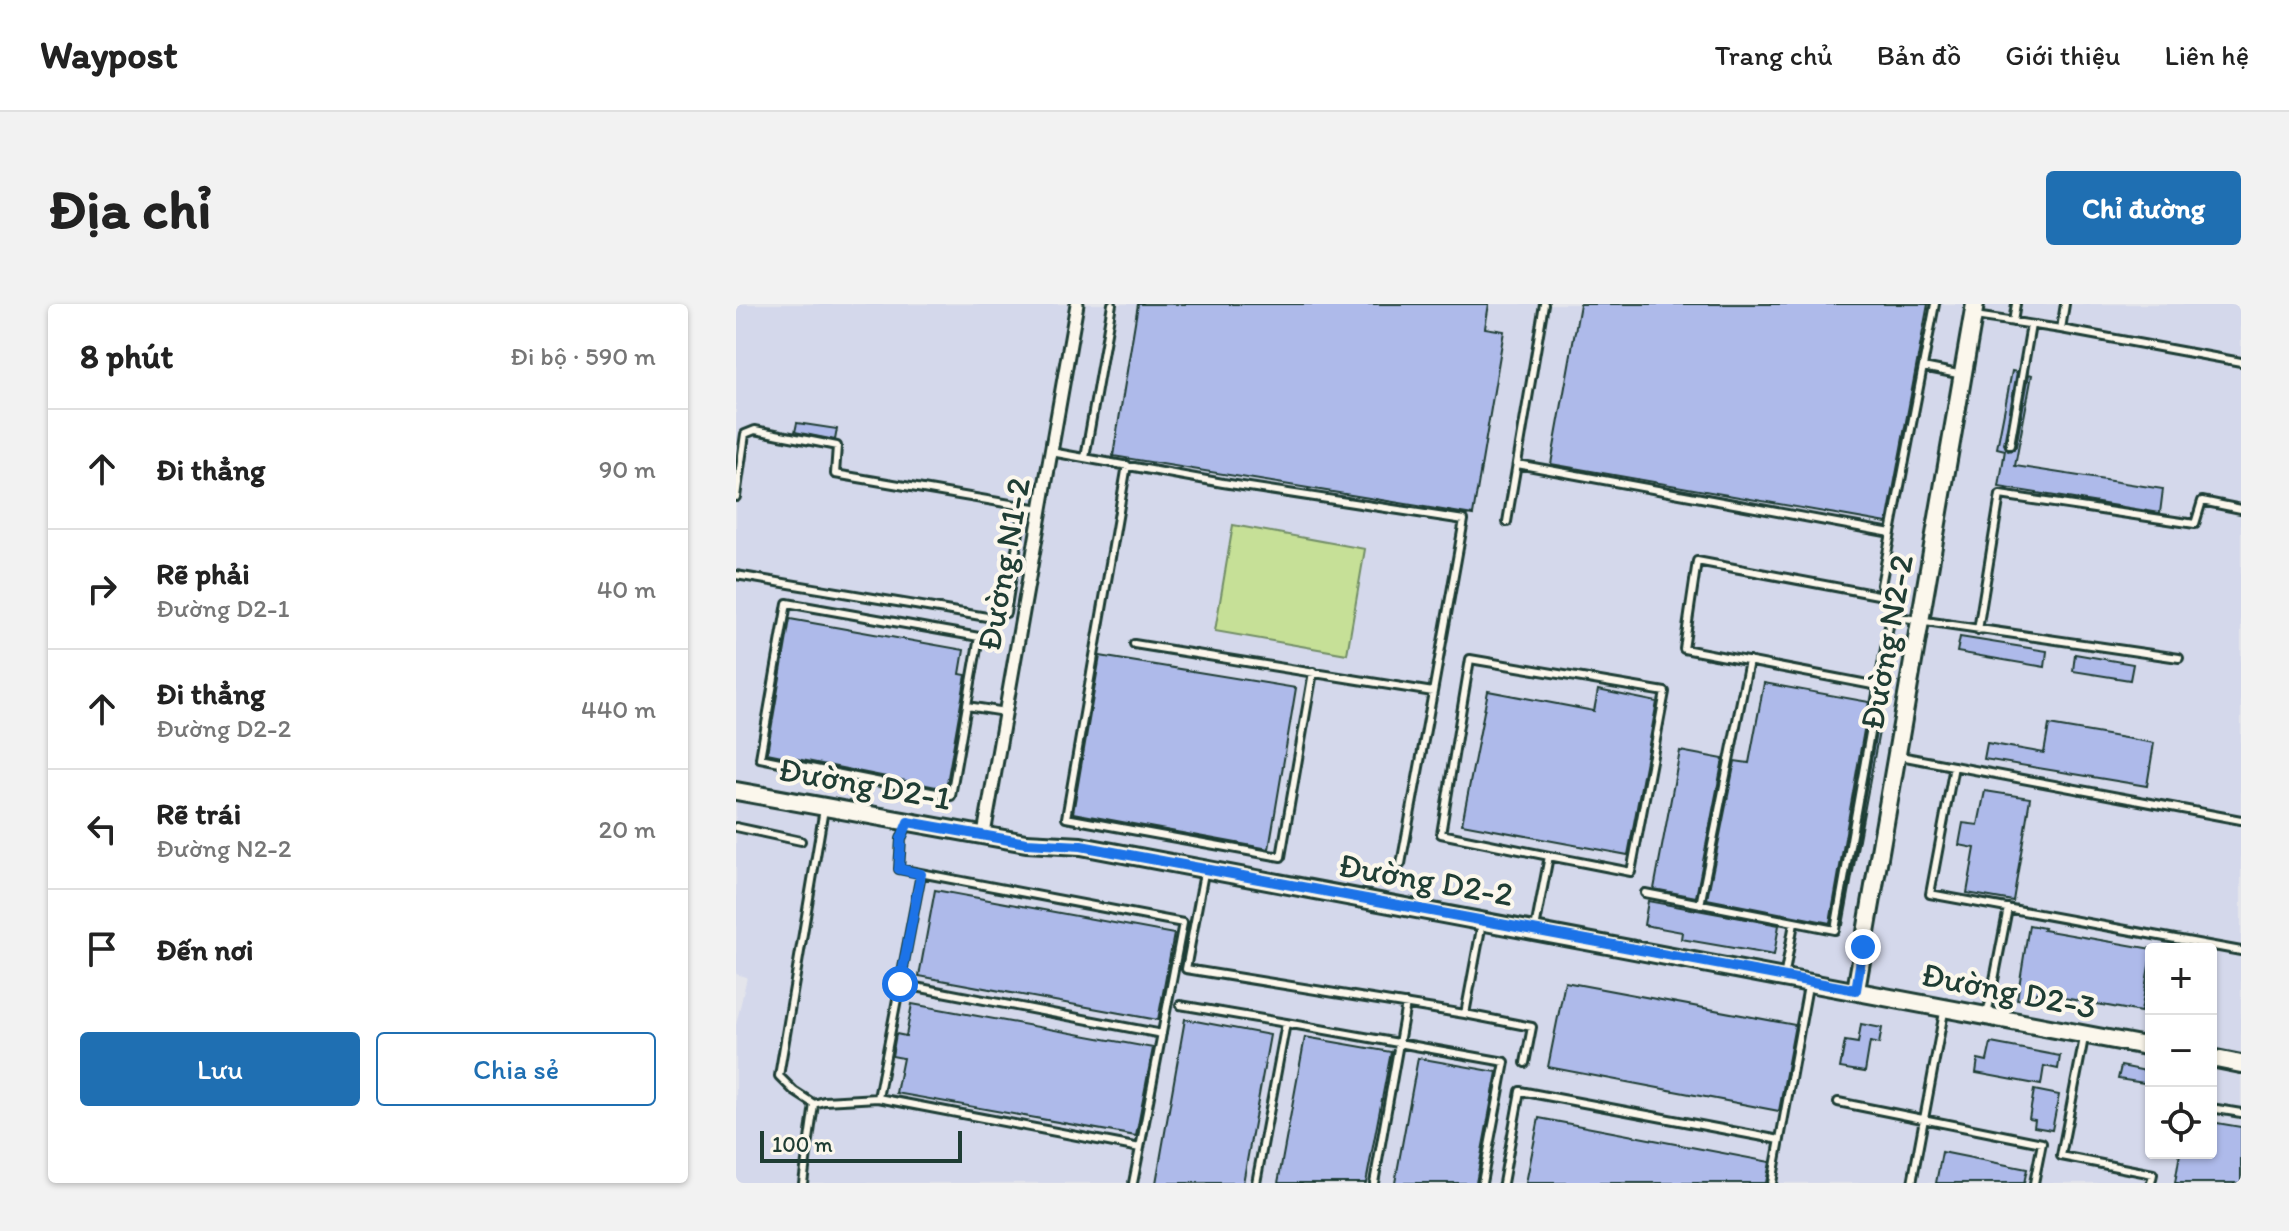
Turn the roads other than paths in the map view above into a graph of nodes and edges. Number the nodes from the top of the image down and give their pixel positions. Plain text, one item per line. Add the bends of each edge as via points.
1 (1077, 304) edge
2 (1112, 304) edge
3 (1544, 304) edge
4 (1935, 304) edge
5 (2016, 304) edge
6 (2065, 304) edge
7 (1974, 310) edge
8 (2013, 322) junction
9 (2031, 325) junction
10 (2061, 329) junction
11 (2241, 362) edge
12 (1923, 367) junction
13 (1964, 375) junction
14 (2010, 445) dead end
15 (1051, 452) junction
16 (1085, 458) junction
17 (1517, 464) junction
18 (1127, 465) junction
19 (736, 497) edge
20 (1023, 507) junction
21 (1040, 509) junction
22 (2241, 509) edge
23 (1507, 522) dead end
24 (1891, 533) junction
25 (736, 575) edge
26 (1881, 585) dead end
27 (1891, 616) junction
28 (1919, 621) junction
29 (1978, 630) junction
30 (1134, 644) dead end
31 (2179, 658) dead end
32 (1749, 661) junction
33 (1313, 672) junction
34 (1878, 686) junction
35 (1433, 692) junction
36 (967, 706) junction
37 (1005, 712) junction
38 (1896, 756) junction
39 (1954, 766) junction
40 (736, 791) edge
41 (825, 806) junction
42 (2241, 820) edge
43 (908, 822) junction
44 (736, 827) edge
45 (984, 834) junction
46 (801, 841) dead end
47 (1549, 856) junction
48 (1401, 864) dead end
49 (1204, 869) junction
50 (921, 874) junction
51 (1645, 893) dead end
52 (1700, 905) junction
53 (2008, 908) junction
54 (1482, 919) junction
55 (1794, 923) junction
56 (1535, 929) junction
57 (2241, 951) edge
58 (1784, 978) junction
59 (1809, 983) junction
60 (900, 984) junction
61 (1856, 990) junction
62 (1406, 1004) junction
63 (1180, 1005) dead end
64 (1945, 1008) junction
65 (1465, 1014) junction
66 (1987, 1016) junction
67 (1286, 1023) junction
68 (1162, 1034) junction
69 (2085, 1034) junction
70 (1399, 1043) junction
71 (2145, 1046) edge
72 (2217, 1059) edge
73 (1525, 1063) dead end
74 (2241, 1064) edge
75 (878, 1098) junction
76 (1838, 1102) dead end
77 (814, 1104) junction
78 (2217, 1109) edge
79 (2241, 1113) edge
80 (1924, 1119) junction
81 (1780, 1140) junction
82 (1140, 1148) junction
83 (803, 1183) edge
84 (1133, 1183) edge
85 (1256, 1183) edge
86 (1374, 1183) edge
87 (1482, 1183) edge
88 (1503, 1183) edge
89 (1772, 1183) edge
90 (1912, 1183) edge
91 (2034, 1183) edge
92 (2151, 1183) edge

1 - 15 street, Đường N1-2
2 - 16 lane
3 - 17 lane
4 - 12 lane
5 - 8 lane
6 - 10 lane
7 - 8 lane
7 - 13 main road, Đường N2-2
8 - 9 lane
9 - 10 lane
9 - 14 lane
10 - 11 lane
12 - 13 lane
12 - 24 lane
13 - 28 main road, Đường N2-2
15 - 16 lane
15 - 21 street, Đường N1-2
16 - 18 lane
17 - 23 lane
17 - 24 lane
18 - 33 lane via 1066,818 1281,857
18 - 35 lane via 1464,520
19 - 20 lane via 745,434 755,430 837,446 835,474
20 - 21 lane
20 - 25 lane via 1006,613 993,618
21 - 37 street, Đường N1-2
22 - 29 lane via 2202,501 2195,524 2000,495
24 - 26 lane
27 - 28 lane
27 - 32 lane via 1894,598 1697,561 1684,649
27 - 34 lane
28 - 29 lane
28 - 38 main road, Đường N2-2
29 - 31 lane
30 - 33 lane
32 - 34 lane
32 - 52 lane
33 - 35 lane
34 - 55 lane via 1835,930
35 - 48 lane
36 - 36 lane via 979,637 787,603 760,758 951,796
36 - 37 lane
37 - 45 street, Đường N1-2
38 - 39 lane
38 - 61 main road, Đường N2-2
39 - 42 lane
39 - 53 lane via 1930,894
40 - 41 main road, Đường D2-1
41 - 43 main road, Đường D2-1
41 - 77 lane via 779,1076
43 - 45 main road, Đường D2-1
43 - 50 lane via 899,869
44 - 46 lane
45 - 49 main road, Đường D2-2
47 - 47 lane via 1631,872 1665,692 1470,659 1441,834
47 - 56 lane
49 - 54 main road, Đường D2-2
49 - 62 lane via 1186,969
50 - 60 lane
50 - 68 lane via 1183,923
51 - 52 lane
52 - 55 lane
53 - 57 lane
53 - 66 lane
54 - 56 main road, Đường D2-2
54 - 65 lane
55 - 58 lane
56 - 58 main road, Đường D2-2
58 - 59 main road, Đường D2-2
59 - 61 main road, Đường D2-2
59 - 81 lane
60 - 68 lane
60 - 75 lane
61 - 64 main road, Đường D2-3
62 - 65 lane
62 - 70 lane
63 - 67 lane
64 - 66 main road, Đường D2-3
64 - 80 lane
65 - 73 lane via 1532,1027
66 - 69 main road, Đường D2-3
67 - 70 lane
67 - 85 lane
68 - 82 lane
69 - 71 main road, Đường D2-3
69 - 92 lane via 2061,1156 2153,1174
70 - 86 lane
70 - 87 lane via 1505,1062
72 - 74 main road
75 - 77 lane
75 - 82 lane
76 - 80 lane
77 - 83 lane
78 - 79 lane
80 - 90 lane
80 - 91 lane via 2042,1143
81 - 88 lane via 1520,1091
81 - 89 lane
82 - 84 lane

